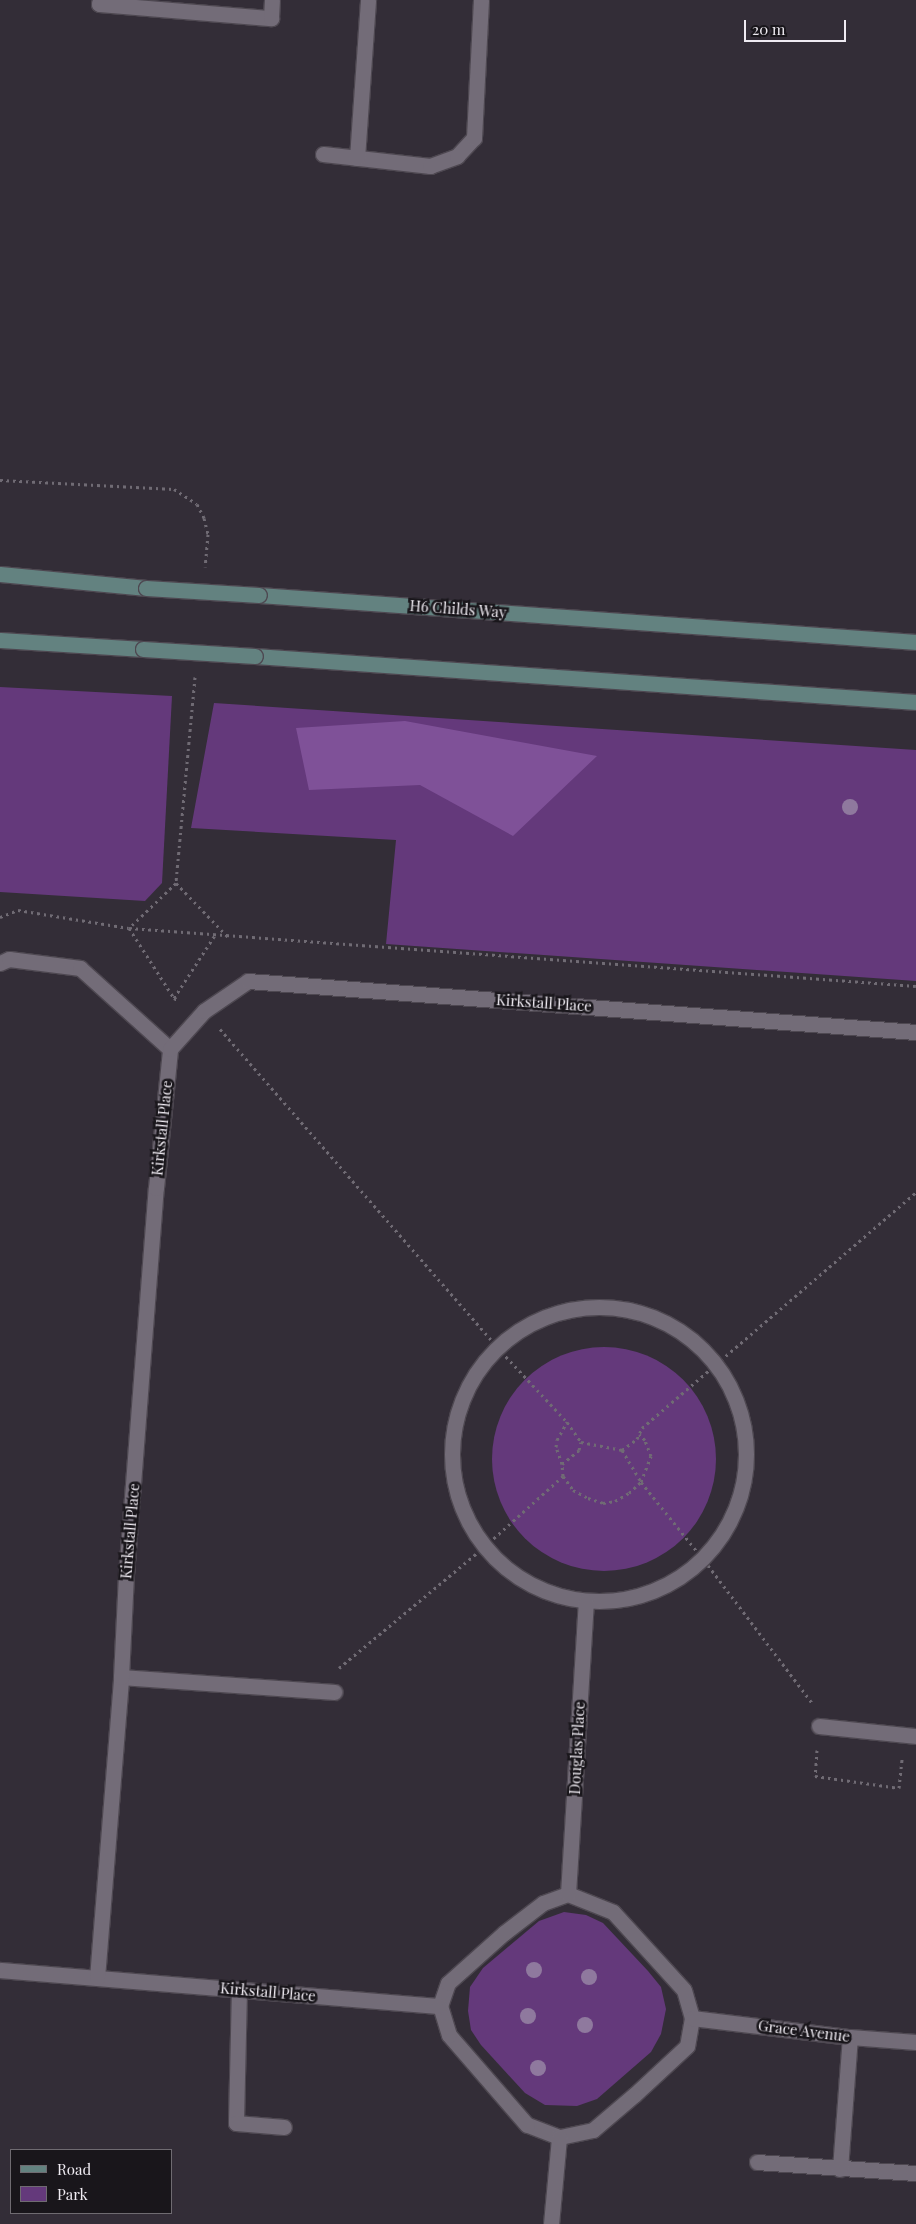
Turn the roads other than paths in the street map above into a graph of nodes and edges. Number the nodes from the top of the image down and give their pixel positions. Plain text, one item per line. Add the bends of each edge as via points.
1 (100, 0) edge
2 (272, 0) edge
3 (368, 0) edge
4 (481, 0) edge
5 (323, 154) dead end
6 (356, 158) junction
7 (0, 574) edge
8 (0, 640) edge
9 (916, 642) edge
10 (916, 702) edge
11 (0, 963) edge
12 (916, 1032) edge
13 (170, 1049) junction
14 (586, 1602) junction
15 (121, 1677) junction
16 (334, 1692) dead end
17 (819, 1726) road end
18 (916, 1736) edge
19 (568, 1894) junction
20 (0, 1970) edge
21 (97, 1978) junction
22 (239, 1989) junction
23 (440, 2006) junction
24 (692, 2018) junction
25 (850, 2037) junction
26 (916, 2042) edge
27 (284, 2127) dead end
28 (559, 2137) junction
29 (757, 2162) dead end
30 (840, 2169) junction
31 (916, 2173) edge
32 (552, 2224) edge

1 - 2 street via 99,4 271,18
3 - 6 street
4 - 6 street via 474,138 457,156 430,166
5 - 6 street
7 - 9 street, H6 Childs Way, bridge via 146,588
8 - 10 street, bridge
11 - 13 street via 9,959 80,968
12 - 13 street, Kirkstall Place via 248,981 204,1011
13 - 15 street, Kirkstall Place via 156,1188
14 - 14 street via 548,1593 512,1575 484,1547 460,1504 451,1455 458,1407 482,1363 497,1347 534,1321 578,1307 624,1308 668,1322 718,1364 734,1392 747,1436 746,1481 731,1524 704,1560 669,1585 629,1600
14 - 19 street, Douglas Place
15 - 16 street
15 - 21 street, Kirkstall Place
17 - 18 street
19 - 23 street via 543,1903 504,1933 448,1983
19 - 24 street via 613,1912 684,1990
20 - 21 street, Kirkstall Place
21 - 22 street, Kirkstall Place
22 - 23 street, Kirkstall Place
22 - 27 street via 236,2123
23 - 28 street via 449,2035 527,2125
24 - 25 street, Grace Avenue
24 - 28 street via 688,2046 634,2095 593,2130
25 - 26 street, Grace Avenue
25 - 30 street
28 - 32 street
29 - 30 street
30 - 31 street

